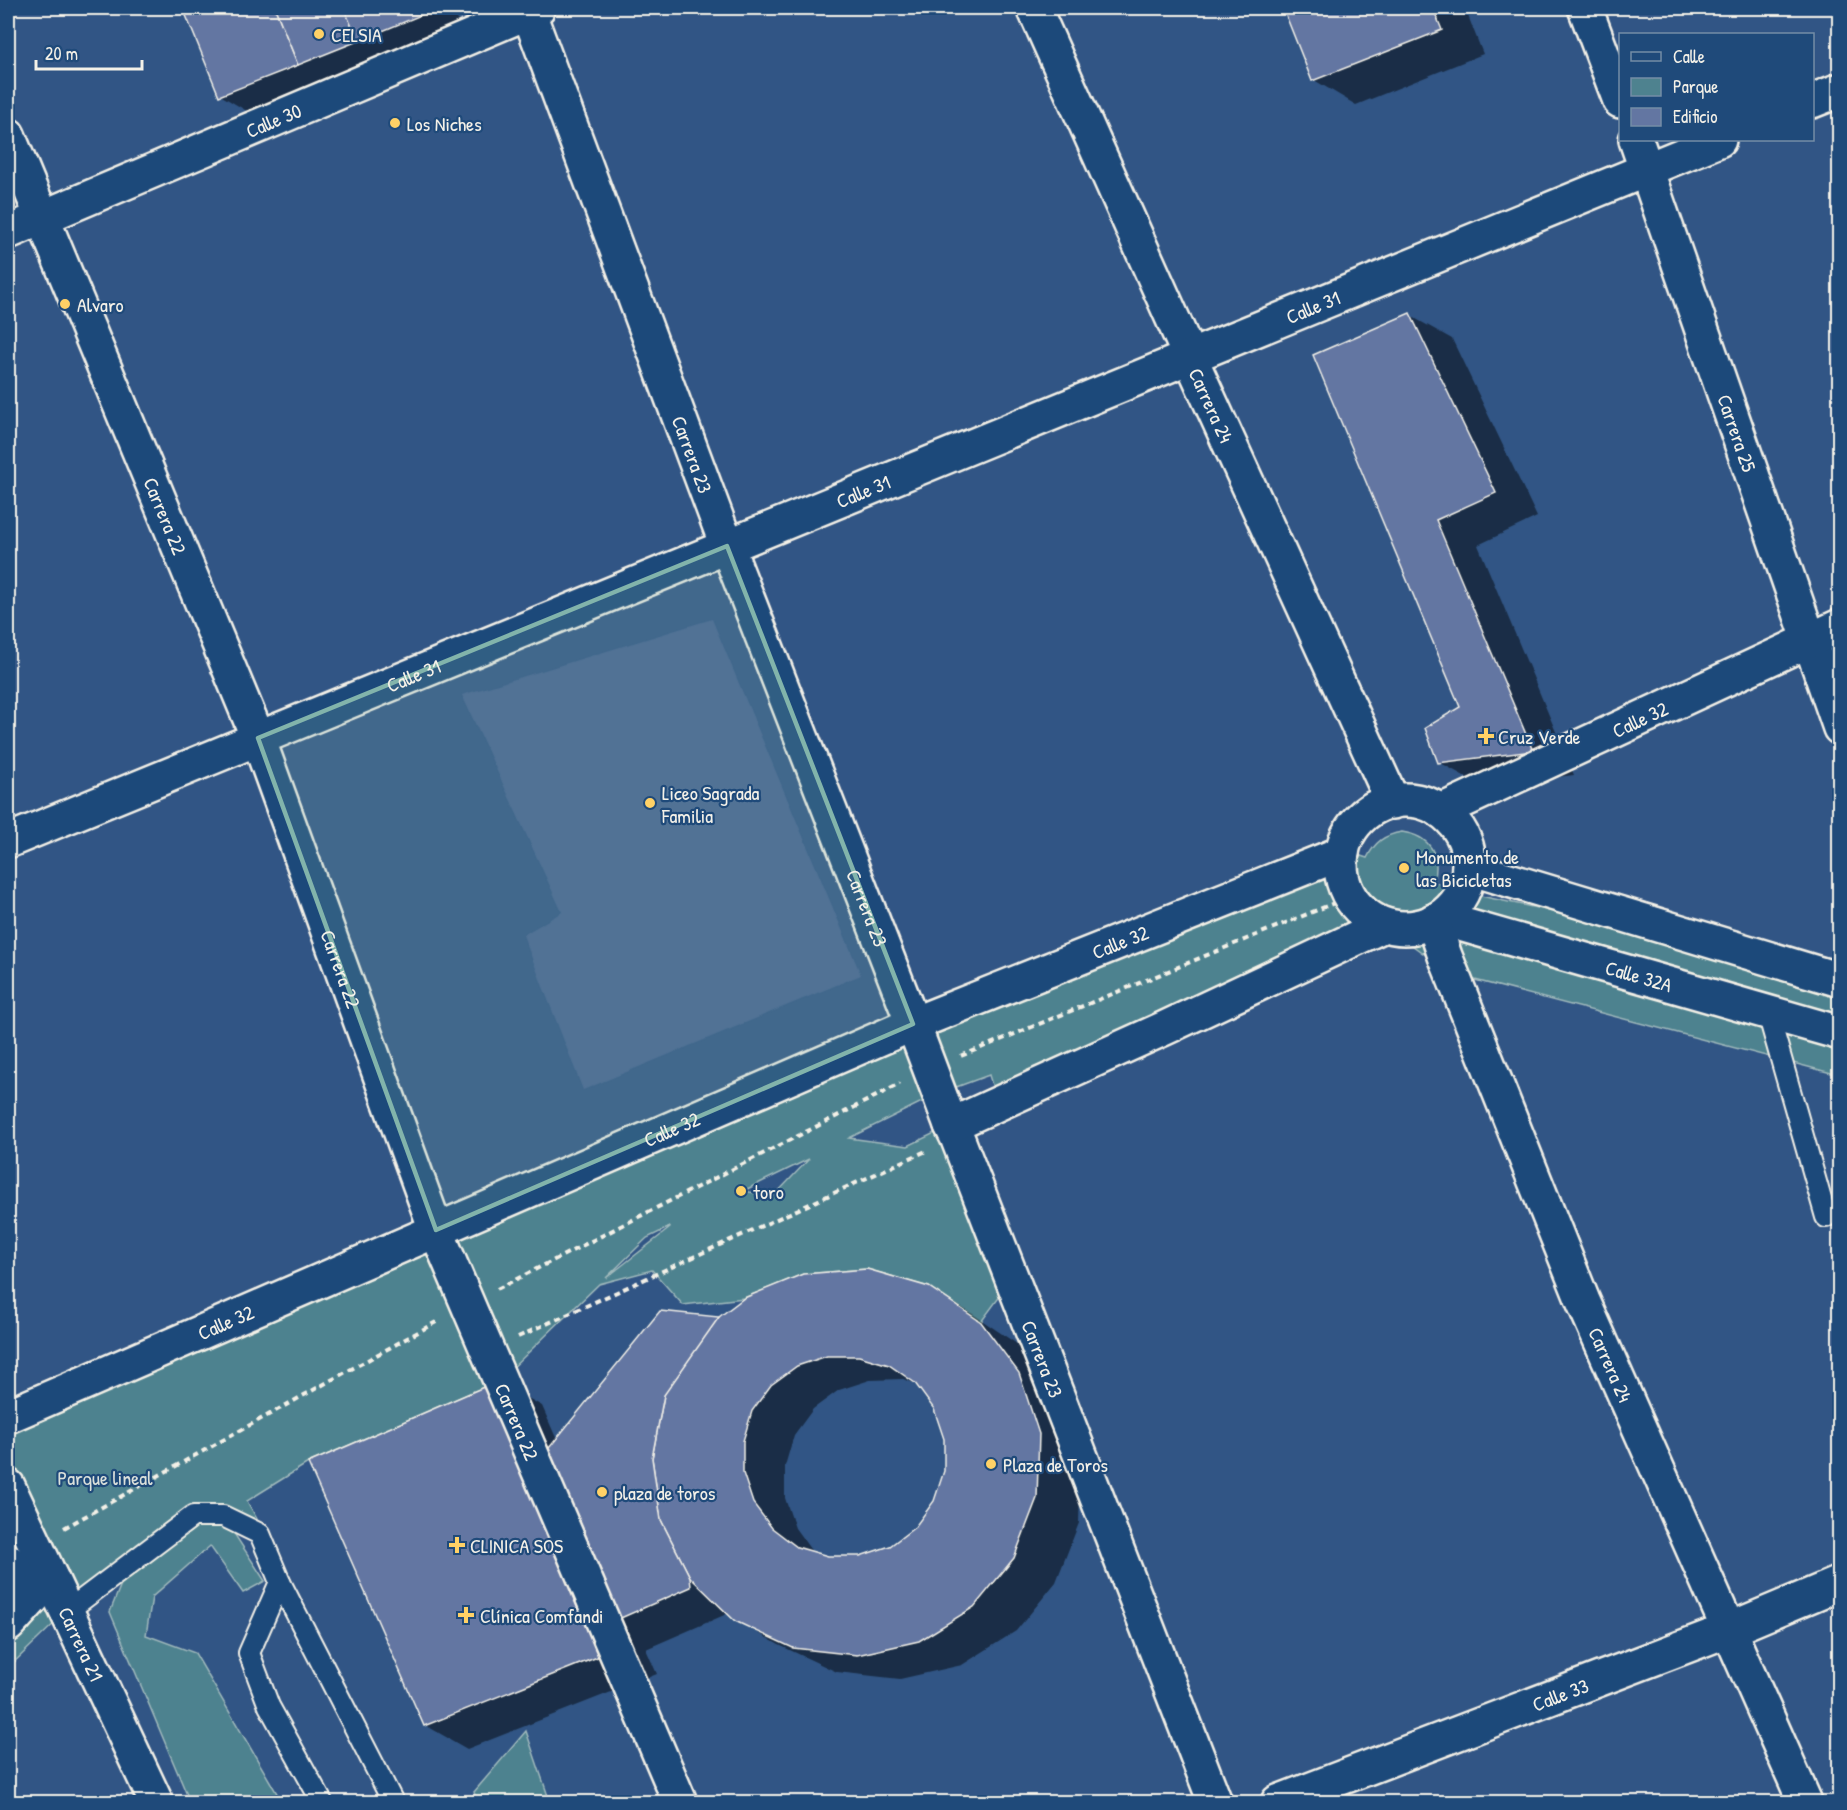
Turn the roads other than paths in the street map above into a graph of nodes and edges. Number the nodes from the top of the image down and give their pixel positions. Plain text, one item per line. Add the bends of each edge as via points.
1 (1034, 8) edge
2 (1585, 8) edge
3 (531, 9) edge
4 (1839, 90) edge
5 (1619, 97) edge
6 (1814, 100) edge
7 (8, 135) edge
8 (1713, 141) edge
9 (1641, 154) edge
10 (42, 217) junction
11 (8, 232) edge
12 (1189, 355) junction
13 (727, 546) junction
14 (1839, 626) edge
15 (1810, 642) junction
16 (1839, 728) edge
17 (258, 738) junction
18 (1393, 801) junction
19 (1441, 811) junction
20 (8, 841) edge
21 (1342, 853) junction
22 (1469, 868) junction
23 (1436, 920) junction
24 (1384, 925) junction
25 (1839, 980) edge
26 (1768, 1013) junction
27 (913, 1024) junction
28 (1839, 1033) edge
29 (954, 1131) junction
30 (1826, 1217) dead end
31 (436, 1230) junction
32 (8, 1416) edge
33 (8, 1490) edge
34 (8, 1561) edge
35 (51, 1578) junction
36 (280, 1582) junction
37 (1839, 1583) edge
38 (66, 1612) junction
39 (11, 1621) edge
40 (1728, 1630) junction
41 (156, 1803) edge
42 (322, 1803) edge
43 (393, 1803) edge
44 (680, 1803) edge
45 (1215, 1803) edge
46 (1278, 1803) edge
47 (1805, 1803) edge

1 - 12 street, Carrera 24
2 - 5 street
3 - 10 street, Calle 30
3 - 13 street, Carrera 23
4 - 6 street
7 - 10 street, Carrera 22
8 - 9 street, Calle 31
9 - 12 street, Calle 31
9 - 15 street, Carrera 25
10 - 11 street, Calle 30
10 - 17 street, Carrera 22
12 - 13 street, Calle 31
12 - 18 street, Carrera 24
13 - 17 street, Calle 31
13 - 27 street, Carrera 23
14 - 15 street, Calle 32
15 - 16 street, Carrera 25
15 - 19 street, Calle 32
17 - 20 street, Calle 31
17 - 31 street, Carrera 22
18 - 19 street via 1426,804
18 - 21 street via 1359,820
19 - 22 street via 1462,835
21 - 24 street via 1344,884 1365,914
21 - 27 street, Calle 32
22 - 23 street via 1462,892 1449,911
22 - 25 street
23 - 24 street via 1418,927
23 - 26 street, Calle 32A
23 - 40 street, Carrera 24 via 1449,966 1582,1301
24 - 29 street
26 - 28 street, Calle 32A
26 - 30 lane
27 - 29 street, Carrera 23
27 - 31 street, Calle 32
29 - 45 street, Carrera 23
31 - 32 street, Calle 32
31 - 44 street, Carrera 22
33 - 35 street, Carrera 21
34 - 39 street via 20,1585
35 - 38 street, Carrera 21
35 - 39 street
36 - 38 lane via 260,1534 223,1516 193,1516
36 - 42 lane via 249,1653 269,1706
36 - 43 lane
37 - 40 street, Calle 33
38 - 41 street, Carrera 21
40 - 46 street, Calle 33
40 - 47 street, Carrera 24

